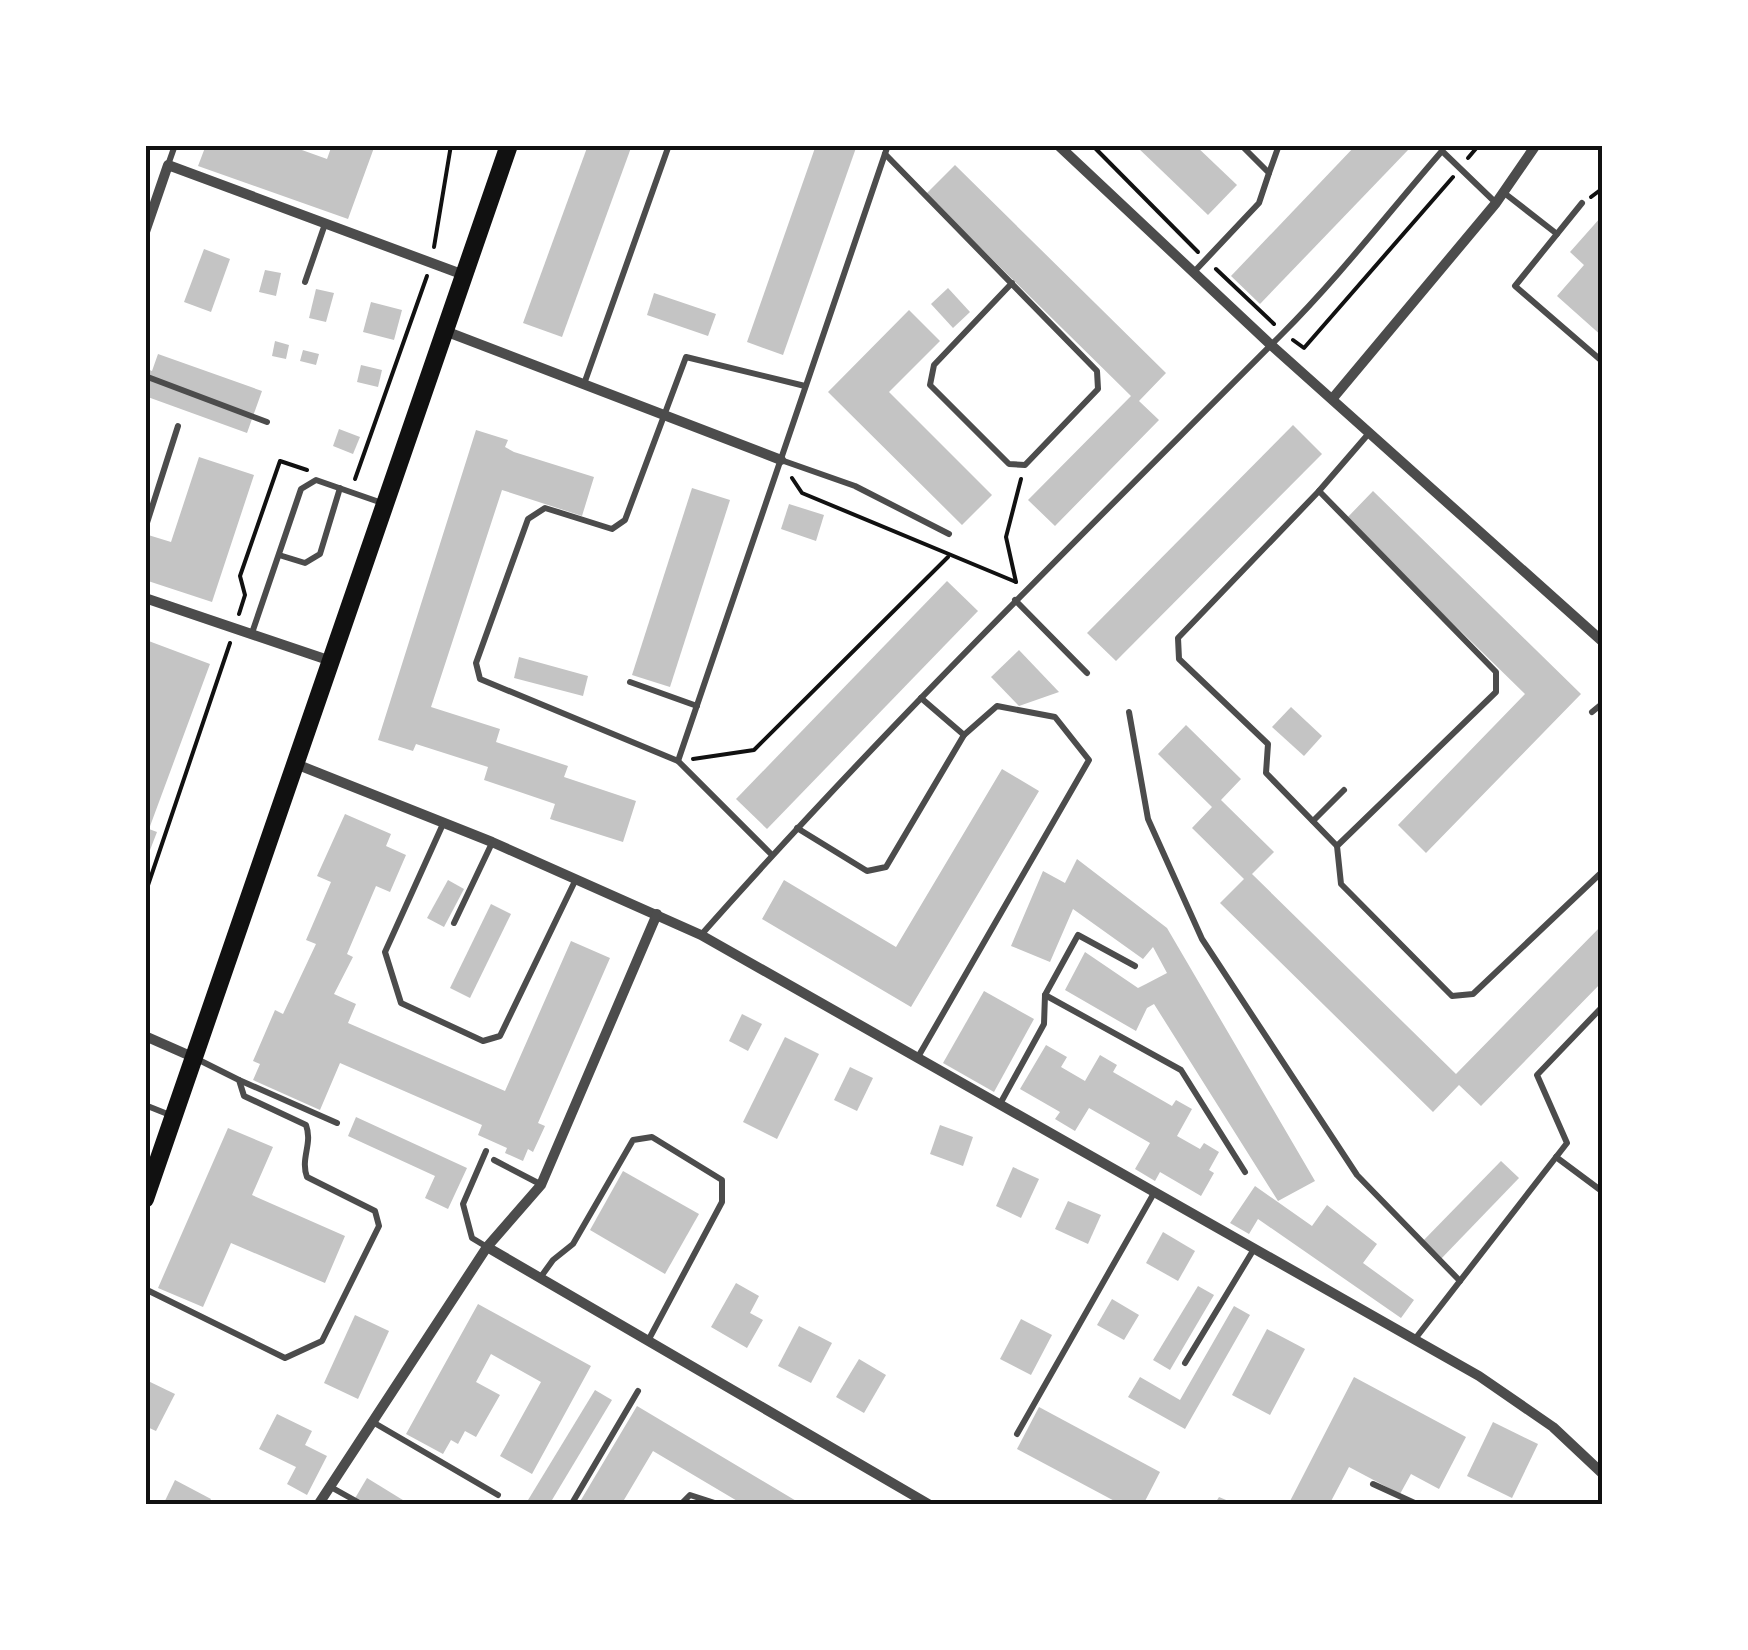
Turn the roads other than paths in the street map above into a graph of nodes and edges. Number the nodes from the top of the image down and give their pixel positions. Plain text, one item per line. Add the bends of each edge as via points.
1 (175, 145) edge
2 (509, 145) edge
3 (669, 145) edge
4 (888, 145) edge
5 (1058, 145) edge
6 (1241, 145) edge
7 (1279, 145) edge
8 (1536, 145) edge
9 (885, 154) junction
10 (168, 165) junction
11 (1269, 172) junction
12 (1504, 192) junction
13 (1496, 203) junction
14 (1582, 204) dead end
15 (325, 223) junction
16 (145, 232) edge
17 (1557, 234) junction
18 (1192, 274) junction
19 (464, 275) junction
20 (305, 282) dead end
21 (1012, 284) junction
22 (445, 331) junction
23 (1271, 345) junction
24 (1603, 362) edge
25 (145, 376) edge
26 (584, 384) junction
27 (805, 386) junction
28 (1333, 398) junction
29 (664, 415) junction
30 (267, 422) dead end
31 (178, 426) dead end
32 (1370, 431) junction
33 (780, 460) junction
34 (340, 488) junction
35 (1319, 491) junction
36 (386, 504) junction
37 (145, 529) edge
38 (949, 534) dead end
39 (279, 555) junction
40 (145, 598) edge
41 (1015, 600) junction
42 (252, 634) junction
43 (1603, 642) edge
44 (332, 662) junction
45 (1087, 673) dead end
46 (630, 682) dead end
47 (921, 698) junction
48 (1603, 702) edge
49 (696, 706) junction
50 (1130, 712) dead end
51 (1592, 712) dead end
52 (964, 735) junction
53 (678, 761) junction
54 (296, 764) junction
55 (1344, 790) dead end
56 (444, 822) junction
57 (1313, 822) junction
58 (797, 828) junction
59 (492, 842) junction
60 (1336, 846) junction
61 (772, 855) junction
62 (1603, 871) edge
63 (576, 879) junction
64 (657, 914) junction
65 (454, 923) dead end
66 (702, 935) junction
67 (1134, 966) dead end
68 (1046, 994) junction
69 (1603, 1006) edge
70 (145, 1036) edge
71 (196, 1058) junction
72 (917, 1058) junction
73 (239, 1080) junction
74 (145, 1105) edge
75 (999, 1105) junction
76 (176, 1118) junction
77 (337, 1123) dead end
78 (486, 1151) dead end
79 (1556, 1157) junction
80 (494, 1160) dead end
81 (1245, 1172) dead end
82 (542, 1185) junction
83 (1154, 1192) junction
84 (1603, 1192) edge
85 (145, 1200) edge
86 (487, 1247) junction
87 (1254, 1248) junction
88 (540, 1278) junction
89 (1460, 1280) junction
90 (145, 1289) edge
91 (649, 1339) junction
92 (1415, 1339) junction
93 (1185, 1363) dead end
94 (638, 1391) dead end
95 (370, 1420) junction
96 (1017, 1434) dead end
97 (1603, 1474) edge
98 (1373, 1484) dead end
99 (329, 1486) junction
100 (498, 1494) dead end
101 (318, 1505) edge
102 (363, 1505) edge
103 (571, 1505) edge
104 (680, 1505) edge
105 (721, 1505) edge
106 (930, 1505) edge
107 (1420, 1505) edge

1 - 10 lane
2 - 19 main road
3 - 26 lane
4 - 9 lane
5 - 18 street
6 - 11 lane
7 - 11 lane
8 - 12 street
9 - 21 lane
9 - 27 lane
10 - 15 street
10 - 16 street
11 - 18 lane via 1259,203
12 - 13 street
12 - 17 lane
13 - 23 lane via 1442,151
13 - 28 street
14 - 17 lane
15 - 19 street
15 - 20 lane
17 - 24 lane via 1516,286
18 - 23 street
19 - 22 main road
21 - 21 lane via 1097,371 1098,389 1025,465 1008,464 930,385 934,365
22 - 26 street
22 - 36 main road
23 - 28 street
23 - 41 lane
25 - 30 lane
26 - 29 street
27 - 29 lane via 686,357
27 - 33 lane
28 - 32 street
29 - 33 street
29 - 53 lane via 625,520 612,529 544,508 528,519 476,664 480,679
31 - 37 lane
32 - 35 lane
32 - 43 street
33 - 38 lane via 855,486
33 - 49 lane
34 - 36 lane
34 - 39 lane via 316,480 301,489
34 - 39 lane via 320,554 305,563
35 - 57 lane via 1178,638 1179,659 1268,744 1266,773
35 - 60 lane via 1496,672 1496,692
36 - 44 main road
39 - 42 lane
40 - 42 street
41 - 45 lane
41 - 47 lane
42 - 44 street
44 - 54 main road
46 - 49 lane
47 - 52 lane
47 - 58 lane
48 - 51 lane
49 - 53 lane
50 - 89 lane via 1148,819 1202,939 1357,1175
52 - 58 lane via 886,867 867,871
52 - 72 lane via 998,706 1055,718 1089,760
53 - 61 lane
54 - 56 street
54 - 71 main road
55 - 57 lane
56 - 59 street
56 - 63 lane via 385,952 402,1003 484,1041 500,1036
57 - 60 lane
58 - 61 lane
59 - 63 street
59 - 65 lane
60 - 62 lane via 1341,884 1452,996 1474,994
61 - 66 lane
63 - 64 street
64 - 66 street
64 - 82 street
66 - 72 street
67 - 68 lane via 1078,935
68 - 75 lane via 1044,1024
68 - 81 lane via 1181,1070
69 - 79 lane via 1537,1075 1567,1143
70 - 71 street
71 - 73 lane
71 - 76 main road
72 - 75 street
73 - 77 lane
73 - 90 lane via 244,1096 306,1125 307,1177 375,1210 378,1226 322,1340 286,1358
74 - 76 lane
75 - 83 street
76 - 85 main road
78 - 86 lane via 463,1204 472,1238
79 - 84 lane
79 - 89 lane
80 - 82 lane
82 - 86 street
83 - 87 street
83 - 96 lane
86 - 88 street
86 - 95 street
87 - 92 street
87 - 93 lane
88 - 91 street
88 - 91 lane via 573,1244 633,1140 652,1137 722,1180 722,1202
89 - 92 lane
91 - 106 street
92 - 97 street via 1553,1427
94 - 103 lane
95 - 99 street
95 - 100 lane
98 - 107 lane
99 - 101 street
99 - 102 lane
104 - 105 lane via 690,1495

